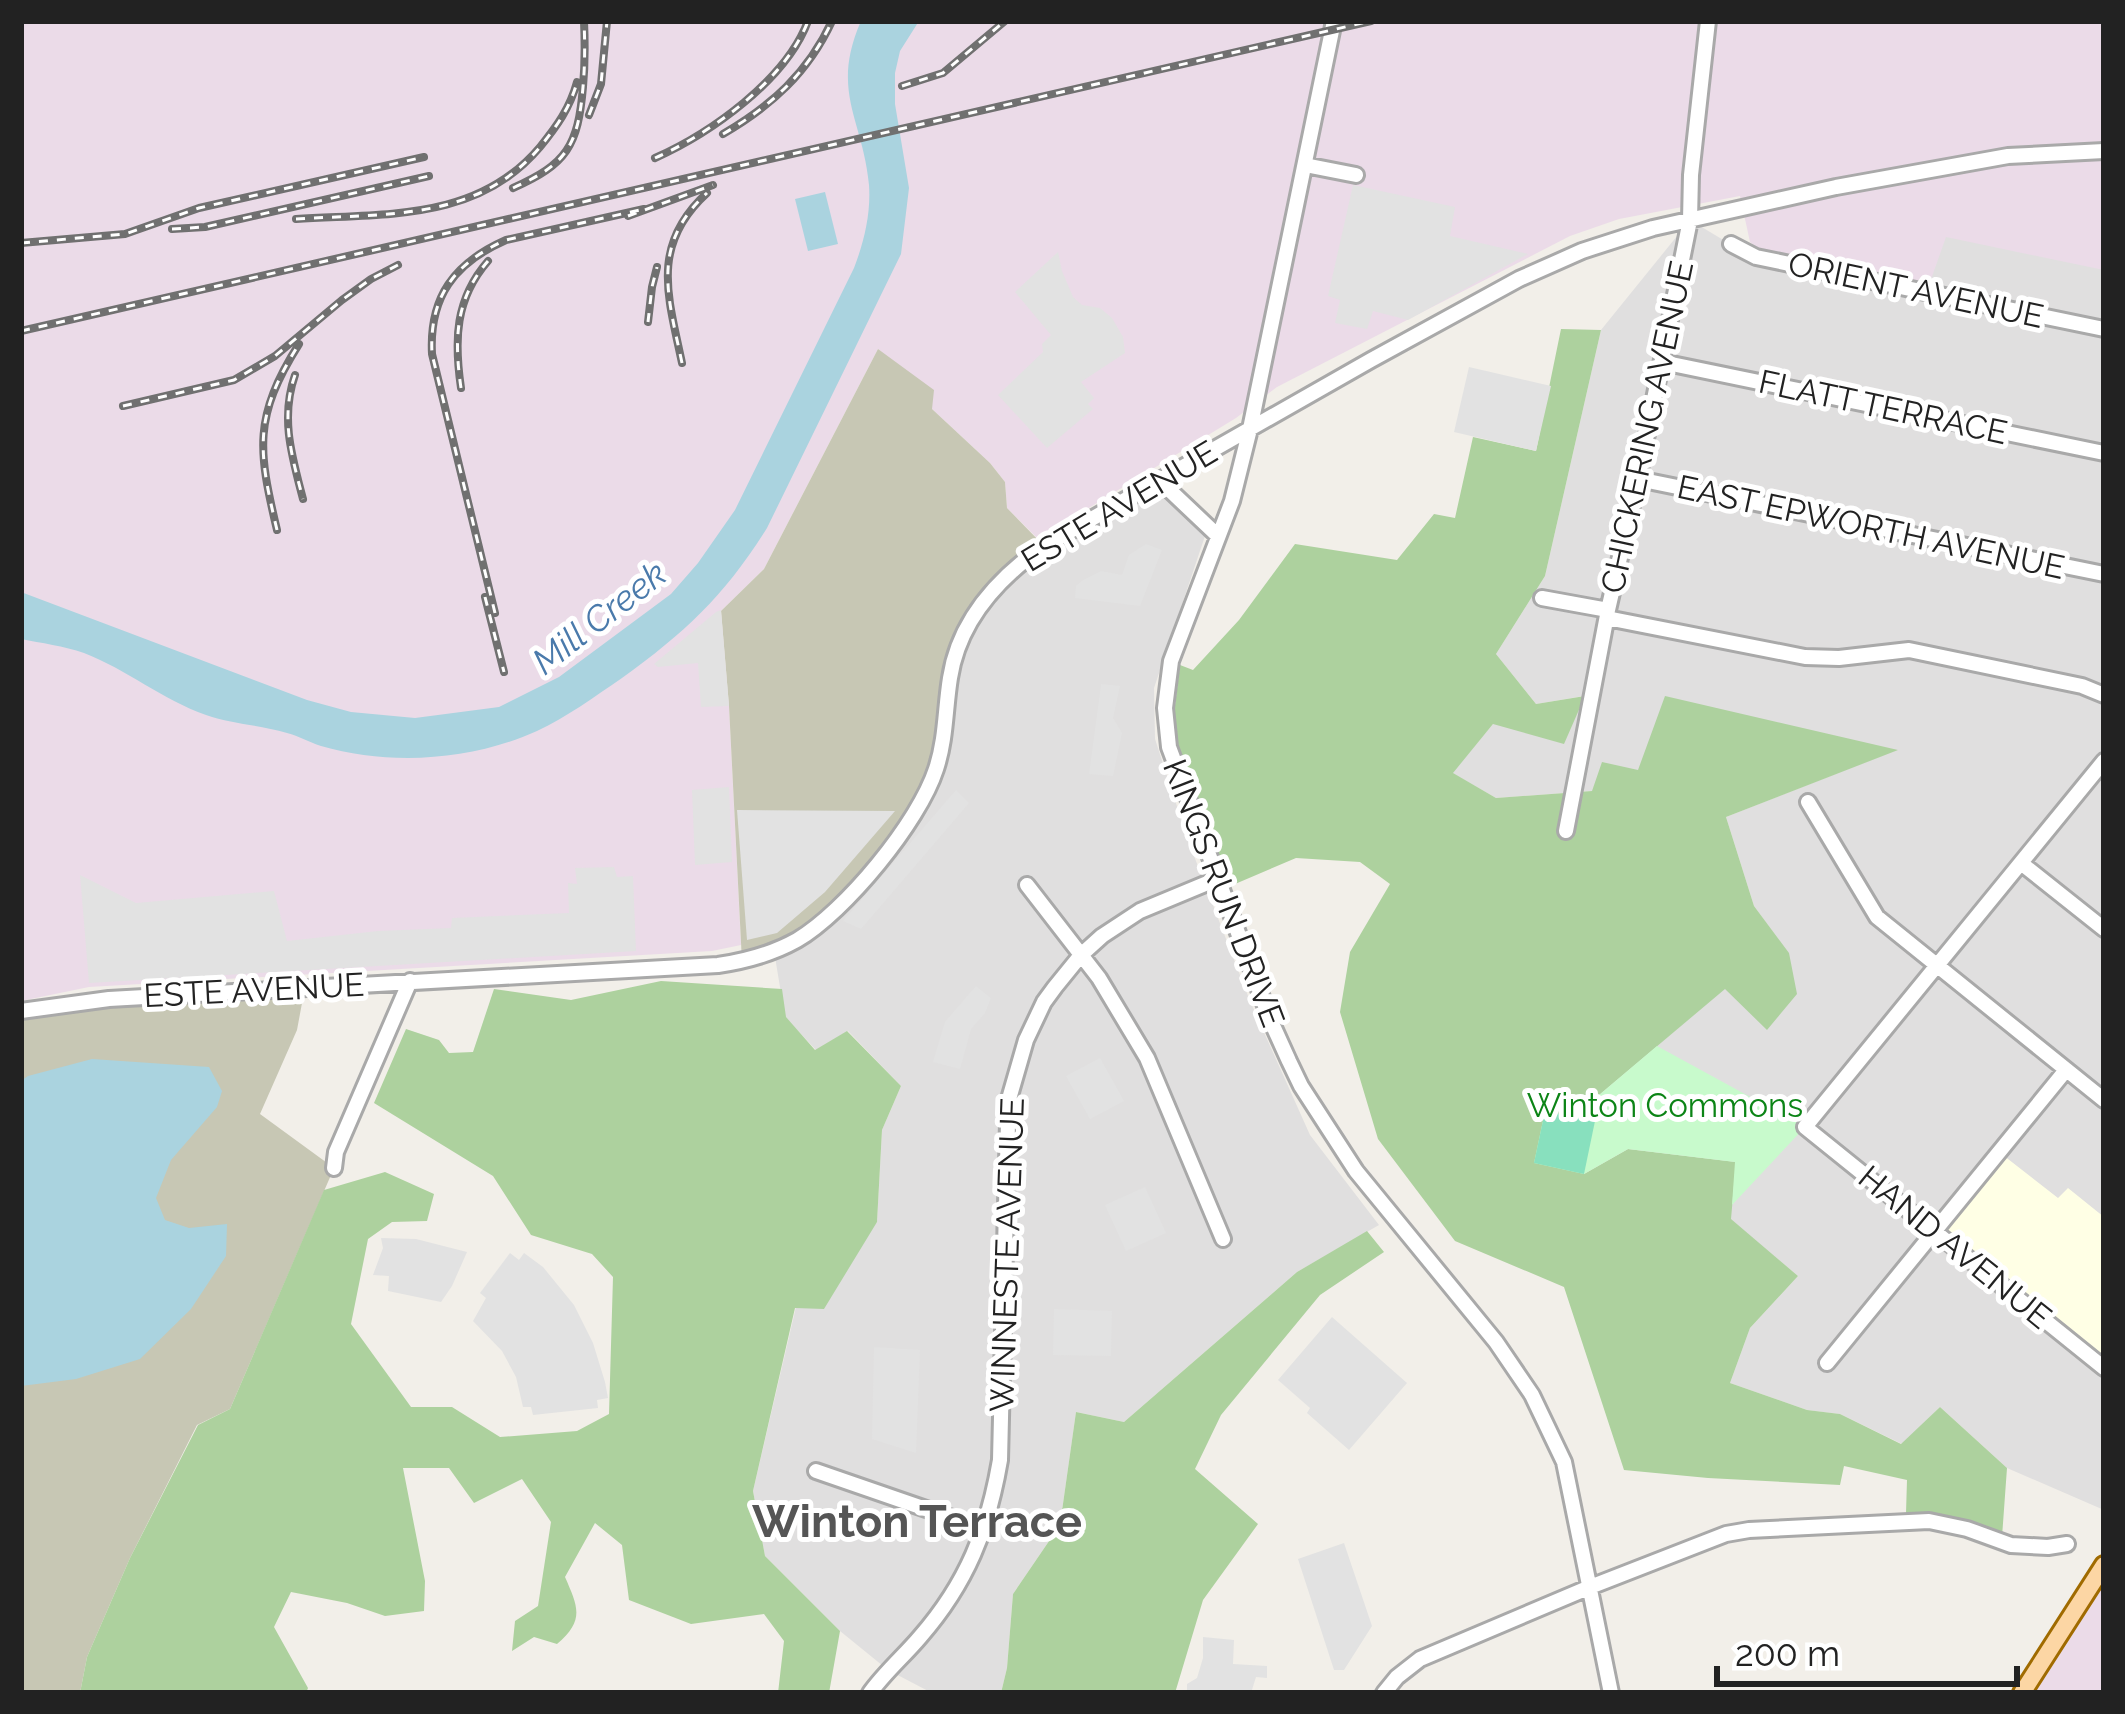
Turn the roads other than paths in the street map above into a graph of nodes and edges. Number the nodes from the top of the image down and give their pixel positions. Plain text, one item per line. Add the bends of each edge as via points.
1 (1334, 21) edge
2 (1708, 21) edge
3 (2104, 151) edge
4 (1305, 165) junction
5 (1356, 175) dead end
6 (1690, 220) junction
7 (1731, 244) dead end
8 (2104, 329) edge
9 (1662, 362) junction
10 (1250, 429) junction
11 (2104, 453) edge
12 (1638, 478) junction
13 (1160, 481) junction
14 (1218, 536) junction
15 (2104, 574) edge
16 (1542, 598) dead end
17 (1608, 614) junction
18 (2104, 695) edge
19 (2104, 761) edge
20 (1808, 802) dead end
21 (1566, 831) dead end
22 (2021, 863) junction
23 (1217, 879) junction
24 (1027, 885) dead end
25 (2104, 929) edge
26 (1082, 955) junction
27 (1936, 966) junction
28 (410, 981) junction
29 (21, 1012) edge
30 (2066, 1070) junction
31 (2104, 1100) edge
32 (334, 1168) dead end
33 (1936, 1230) junction
34 (1222, 1239) dead end
35 (1827, 1363) dead end
36 (2104, 1368) edge
37 (816, 1471) dead end
38 (984, 1529) junction
39 (2067, 1544) dead end
40 (2104, 1565) edge
41 (1590, 1587) junction
42 (870, 1693) edge
43 (1384, 1693) edge
44 (1611, 1693) edge
45 (2022, 1693) edge

1 - 4 street, KINGS RUN DRIVE
2 - 6 street, CHICKERING AVENUE
3 - 6 street, ESTE AVENUE via 2008,156
4 - 5 street
4 - 10 street, KINGS RUN DRIVE
6 - 9 street, CHICKERING AVENUE
6 - 10 street, ESTE AVENUE via 1618,238 1519,279
7 - 8 street, ORIENT AVENUE via 1756,257
9 - 11 street, FLATT TERRACE
9 - 12 street, CHICKERING AVENUE
10 - 13 street, ESTE AVENUE
10 - 14 street, KINGS RUN DRIVE
12 - 15 street, EAST EPWORTH AVENUE
12 - 17 street, CHICKERING AVENUE
13 - 14 street
13 - 28 street, ESTE AVENUE via 1044,546 995,586 953,663 942,746 922,802 811,931 756,958 718,965
14 - 23 street, KINGS RUN DRIVE via 1178,638 1165,708 1169,747
16 - 17 street
17 - 18 street via 1805,657 1909,650
17 - 21 street, CHICKERING AVENUE
19 - 22 street
20 - 27 street via 1876,917
22 - 25 street
22 - 27 street
23 - 26 street, WINNESTE AVENUE via 1140,910
23 - 41 street, KINGS RUN DRIVE via 1301,1086 1356,1172 1496,1342 1546,1420 1564,1462
24 - 26 street
26 - 34 street via 1147,1058
26 - 38 street, WINNESTE AVENUE via 1033,1022 1009,1099 1000,1460
27 - 30 street
27 - 33 street, HAND AVENUE via 1805,1127
28 - 29 street, ESTE AVENUE
28 - 32 street
30 - 31 street
30 - 33 street
33 - 35 street
33 - 36 street, HAND AVENUE
37 - 38 street
38 - 42 street, WINNESTE AVENUE via 938,1616
39 - 41 street via 2011,1546 1929,1521 1749,1530
40 - 45 main road
41 - 43 street via 1420,1659
41 - 44 street, KINGS RUN DRIVE

